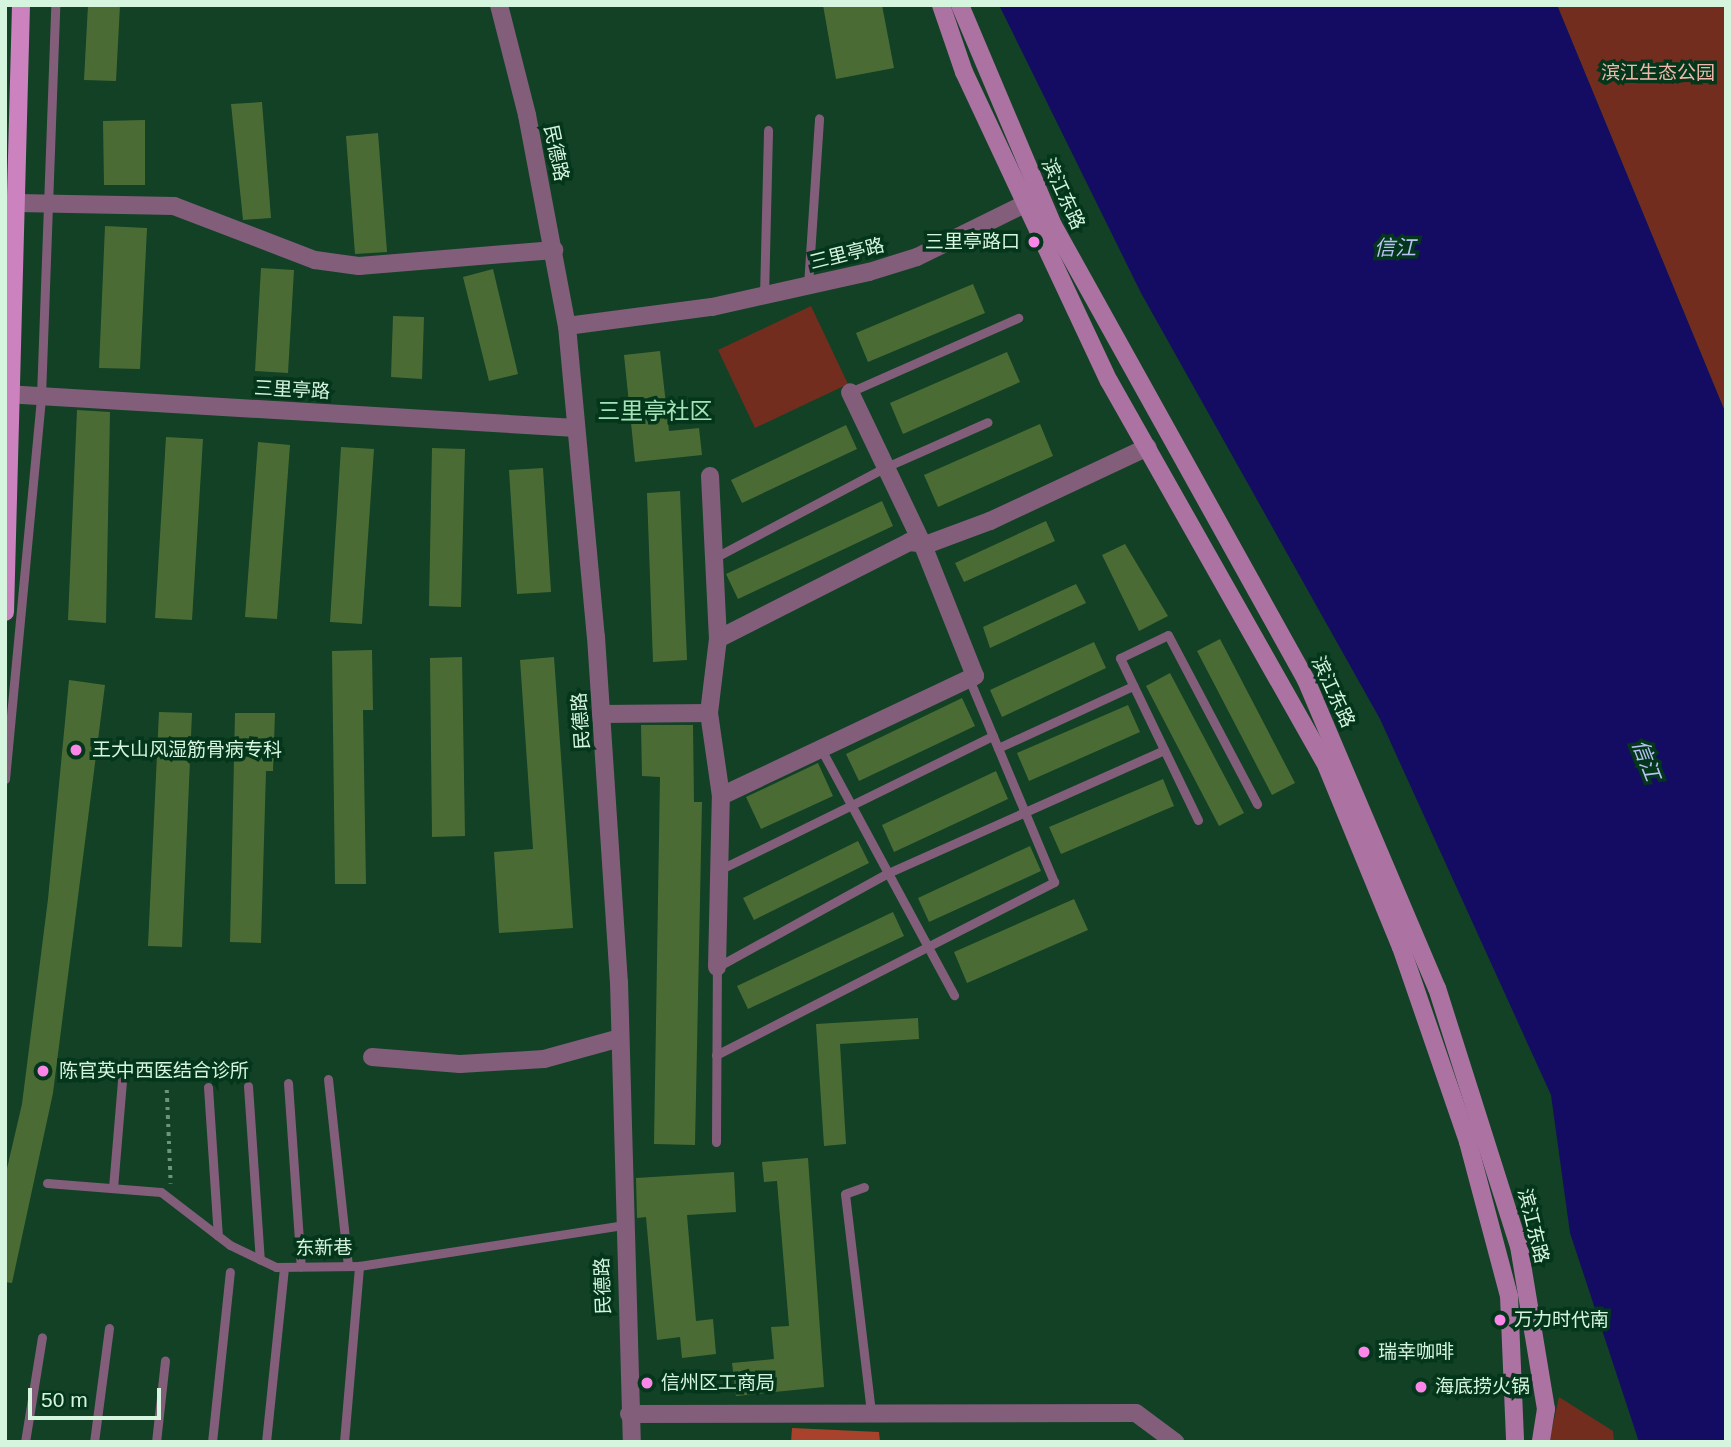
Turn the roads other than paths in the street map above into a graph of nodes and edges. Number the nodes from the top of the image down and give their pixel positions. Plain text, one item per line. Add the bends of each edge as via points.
1 (21, 5) edge
2 (55, 5) edge
3 (499, 5) edge
4 (941, 5) edge
5 (960, 5) edge
6 (819, 118) dead end
7 (768, 130) dead end
8 (1033, 199) junction
9 (18, 203) junction
10 (51, 204) junction
11 (554, 250) junction
12 (808, 285) junction
13 (764, 296) junction
14 (1018, 318) dead end
15 (567, 326) junction
16 (850, 392) joint
17 (10, 394) edge
18 (41, 396) junction
19 (988, 422) dead end
20 (576, 428) junction
21 (1148, 447) junction
22 (886, 467) junction
23 (710, 476) dead end
24 (922, 543) junction
25 (714, 558) junction
26 (5, 612) edge
27 (718, 639) junction
28 (970, 679) junction
29 (1133, 686) junction
30 (709, 713) junction
31 (601, 714) junction
32 (993, 736) junction
33 (821, 748) junction
34 (998, 748) junction
35 (1164, 750) junction
36 (5, 779) edge
37 (721, 796) junction
38 (1257, 804) dead end
39 (851, 806) junction
40 (1025, 812) junction
41 (1198, 820) dead end
42 (719, 870) junction
43 (888, 873) junction
44 (928, 943) junction
45 (717, 967) junction
46 (954, 995) dead end
47 (620, 1038) junction
48 (716, 1055) junction
49 (372, 1057) dead end
50 (123, 1068) dead end
51 (328, 1079) dead end
52 (288, 1083) dead end
53 (208, 1087) dead end
54 (248, 1087) dead end
55 (716, 1142) dead end
56 (47, 1183) dead end
57 (864, 1187) dead end
58 (113, 1188) junction
59 (623, 1225) junction
60 (218, 1236) junction
61 (260, 1260) junction
62 (353, 1266) junction
63 (284, 1267) junction
64 (301, 1267) junction
65 (230, 1272) dead end
66 (109, 1328) dead end
67 (42, 1337) dead end
68 (165, 1360) dead end
69 (871, 1413) junction
70 (629, 1414) junction
71 (25, 1442) edge
72 (94, 1442) edge
73 (156, 1442) edge
74 (212, 1442) edge
75 (266, 1442) edge
76 (344, 1442) edge
77 (632, 1442) edge
78 (1175, 1442) edge
79 (1515, 1442) edge
80 (1541, 1442) edge

1 - 9 main road
2 - 10 lane
3 - 11 street, 民德路
4 - 8 main road, 滨江东路 via 964,72
5 - 8 main road, 滨江东路
6 - 12 lane
7 - 13 lane
8 - 12 street, 三里亭路 via 917,257
8 - 21 main road, 滨江东路
8 - 80 main road, 滨江东路 via 1306,680 1437,988 1519,1246 1546,1409
9 - 10 street
9 - 17 main road
10 - 11 street via 174,206 314,260 359,266
10 - 18 lane
11 - 15 street, 民德路
12 - 13 street, 三里亭路
13 - 15 street, 三里亭路
14 - 16 lane
15 - 20 street, 民德路
16 - 22 street
17 - 18 street, 三里亭路
17 - 26 main road
18 - 20 street, 三里亭路
18 - 36 lane
19 - 22 lane
20 - 31 street, 民德路
21 - 24 street via 990,521
21 - 79 main road, 滨江东路 via 1327,767 1401,947 1468,1142 1509,1296
22 - 24 street
22 - 25 lane
23 - 25 street
24 - 27 street via 909,542
24 - 28 street via 975,676
25 - 27 street
27 - 30 street
28 - 32 lane
28 - 33 street
29 - 34 lane
29 - 35 lane
29 - 38 lane via 1120,658 1168,635
30 - 31 street
30 - 37 street
31 - 47 street, 民德路
32 - 34 lane
32 - 39 lane
33 - 37 street
33 - 39 lane
34 - 40 lane
35 - 40 lane
35 - 41 lane
37 - 42 street
39 - 42 lane
39 - 43 lane
40 - 43 lane
40 - 44 lane via 1054,882
42 - 45 street
43 - 44 lane
43 - 45 lane
44 - 46 lane
44 - 48 lane
45 - 48 lane
47 - 49 street via 544,1059 460,1064
47 - 59 street, 民德路
48 - 55 lane
50 - 58 lane
51 - 62 lane
52 - 64 lane
53 - 60 lane
54 - 61 lane
56 - 58 lane, 东新巷
57 - 69 lane via 845,1194
58 - 60 lane, 东新巷 via 161,1192
59 - 62 lane, 东新巷
59 - 70 street, 民德路
60 - 61 lane, 东新巷
61 - 63 lane, 东新巷
62 - 64 lane, 东新巷
62 - 76 lane
63 - 64 lane, 东新巷
63 - 75 lane
65 - 74 lane
66 - 72 lane
67 - 71 lane
68 - 73 lane
69 - 70 street
69 - 78 street via 1136,1413
70 - 77 street, 民德路

